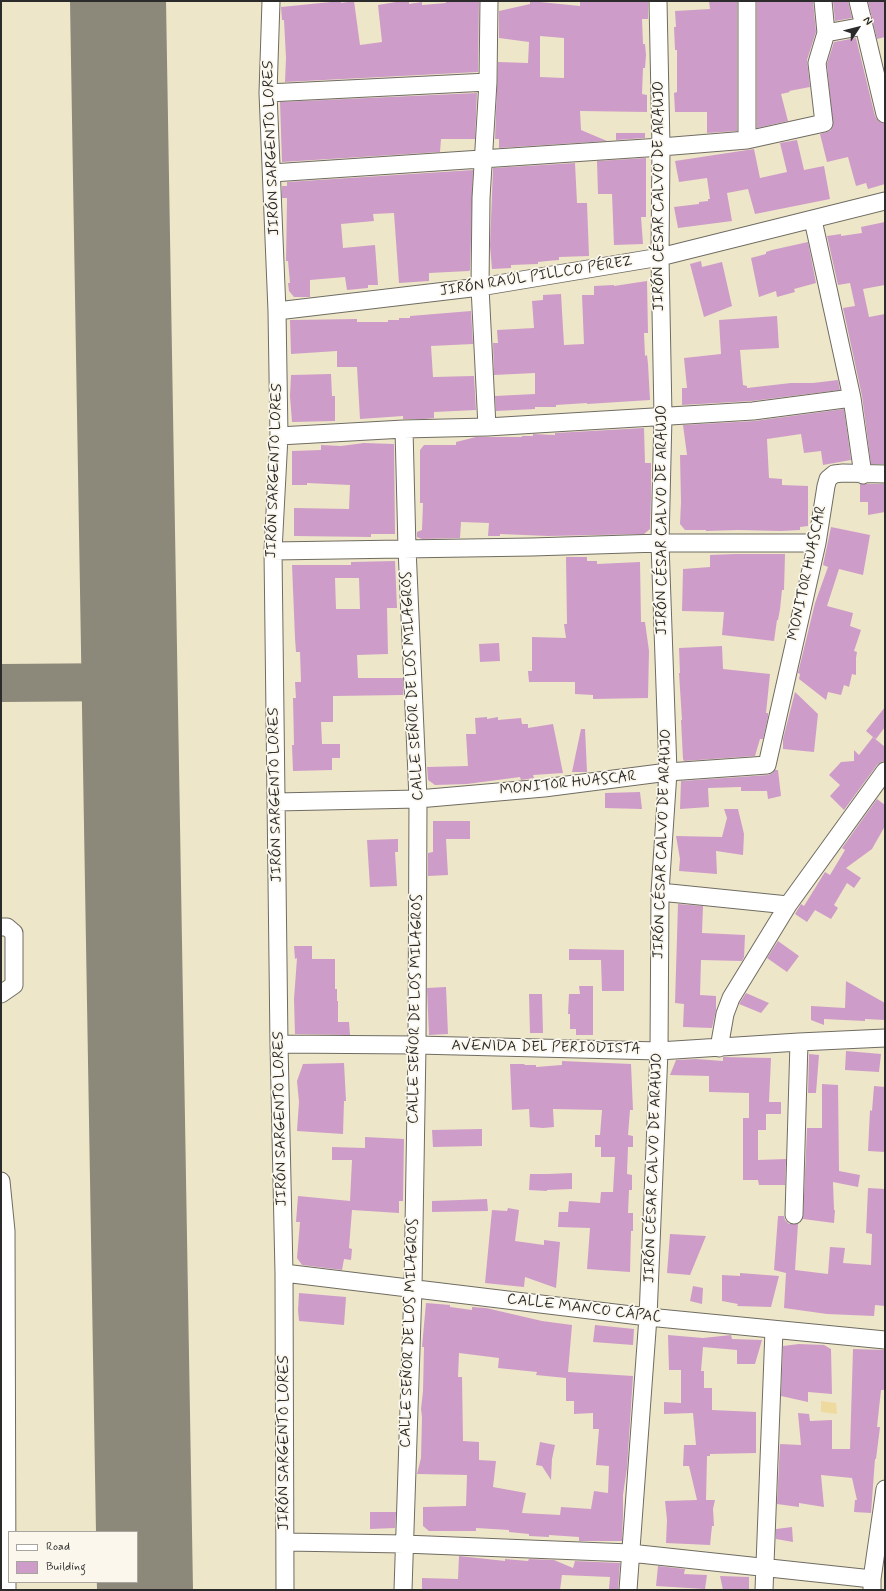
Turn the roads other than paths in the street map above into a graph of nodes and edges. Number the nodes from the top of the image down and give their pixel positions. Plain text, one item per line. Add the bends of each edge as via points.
1 (271, 1) edge
2 (489, 1) edge
3 (658, 1) edge
4 (747, 1) edge
5 (823, 1) edge
6 (858, 1) edge
7 (864, 26) junction
8 (826, 33) junction
9 (488, 82) junction
10 (268, 93) junction
11 (885, 111) edge
12 (747, 140) junction
13 (661, 147) junction
14 (484, 158) junction
15 (272, 173) junction
16 (885, 201) edge
17 (813, 220) junction
18 (660, 258) junction
19 (480, 287) junction
20 (277, 311) junction
21 (852, 398) junction
22 (663, 416) junction
23 (487, 426) junction
24 (404, 429) junction
25 (279, 436) junction
26 (863, 474) junction
27 (885, 474) edge
28 (817, 543) junction
29 (660, 544) junction
30 (406, 548) junction
31 (273, 551) junction
32 (885, 770) edge
33 (668, 772) junction
34 (418, 798) junction
35 (276, 802) junction
36 (660, 892) junction
37 (788, 905) junction
38 (4, 927) edge
39 (1, 994) edge
40 (885, 1038) edge
41 (799, 1042) junction
42 (279, 1044) junction
43 (417, 1045) junction
44 (719, 1048) junction
45 (659, 1051) junction
46 (1, 1181) edge
47 (794, 1215) dead end
48 (3, 1231) edge
49 (284, 1273) junction
50 (412, 1288) junction
51 (648, 1317) junction
52 (774, 1330) junction
53 (885, 1340) edge
54 (885, 1489) edge
55 (286, 1542) junction
56 (404, 1544) junction
57 (630, 1553) junction
58 (765, 1568) junction
59 (872, 1584) edge
60 (7, 1590) edge
61 (285, 1590) edge
62 (403, 1590) edge
63 (628, 1590) edge
64 (764, 1590) edge

1 - 10 street, JIRÓN SARGENTO LORES
2 - 9 street
3 - 13 street, JIRÓN CÉSAR CALVO DE ARAUJO
4 - 12 street
5 - 8 street
6 - 7 street
7 - 8 street
7 - 11 street
8 - 12 street via 817,63 824,123
9 - 10 street
9 - 14 street
10 - 15 street, JIRÓN SARGENTO LORES
12 - 13 street
13 - 14 street
13 - 18 street, JIRÓN CÉSAR CALVO DE ARAUJO
14 - 15 street
14 - 19 street
15 - 20 street, JIRÓN SARGENTO LORES
16 - 17 street, JIRÓN RAÚL PILLCO PÉREZ
17 - 18 street, JIRÓN RAÚL PILLCO PÉREZ
17 - 21 street
18 - 19 street, JIRÓN RAÚL PILLCO PÉREZ
18 - 22 street, JIRÓN CÉSAR CALVO DE ARAUJO
19 - 20 street, JIRÓN RAÚL PILLCO PÉREZ
19 - 23 street
20 - 25 street, JIRÓN SARGENTO LORES
21 - 22 street via 753,411
21 - 26 street
22 - 23 street
22 - 29 street, JIRÓN CÉSAR CALVO DE ARAUJO
23 - 24 street
24 - 25 street
24 - 30 street, CALLE SEÑOR DE LOS MILAGROS
25 - 31 street, JIRÓN SARGENTO LORES
26 - 27 street
26 - 28 street, MONITOR HUASCAR via 834,474 828,479
28 - 29 street
28 - 33 street, MONITOR HUASCAR via 767,765
29 - 30 street
29 - 33 street, JIRÓN CÉSAR CALVO DE ARAUJO
30 - 31 street
30 - 34 street, CALLE SEÑOR DE LOS MILAGROS
31 - 35 street, JIRÓN SARGENTO LORES
32 - 37 street
33 - 34 street, MONITOR HUASCAR via 544,788
33 - 36 street, JIRÓN CÉSAR CALVO DE ARAUJO
34 - 35 street, MONITOR HUASCAR
34 - 43 street, CALLE SEÑOR DE LOS MILAGROS
35 - 42 street, JIRÓN SARGENTO LORES
36 - 37 street
36 - 45 street, JIRÓN CÉSAR CALVO DE ARAUJO
37 - 44 street via 731,998 725,1014
38 - 39 street via 14,933 14,985
40 - 41 street, AVENIDA DEL PERIODISTA
41 - 44 street, AVENIDA DEL PERIODISTA
41 - 47 street
42 - 43 street, AVENIDA DEL PERIODISTA
42 - 49 street, JIRÓN SARGENTO LORES
43 - 45 street, AVENIDA DEL PERIODISTA
43 - 50 street, CALLE SEÑOR DE LOS MILAGROS
44 - 45 street, AVENIDA DEL PERIODISTA
45 - 51 street, JIRÓN CÉSAR CALVO DE ARAUJO
46 - 48 street
48 - 60 street
49 - 50 street, CALLE MANCO CÁPAC
49 - 55 street, JIRÓN SARGENTO LORES
50 - 51 street, CALLE MANCO CÁPAC
50 - 56 street, CALLE SEÑOR DE LOS MILAGROS
51 - 52 street, CALLE MANCO CÁPAC
51 - 57 street, JIRÓN CÉSAR CALVO DE ARAUJO
52 - 53 street, CALLE MANCO CÁPAC
52 - 58 street
54 - 59 street
55 - 56 street
55 - 61 street, JIRÓN SARGENTO LORES
56 - 57 street
56 - 62 street, CALLE SEÑOR DE LOS MILAGROS
57 - 58 street
57 - 63 street, JIRÓN CÉSAR CALVO DE ARAUJO
58 - 59 street
58 - 64 street

